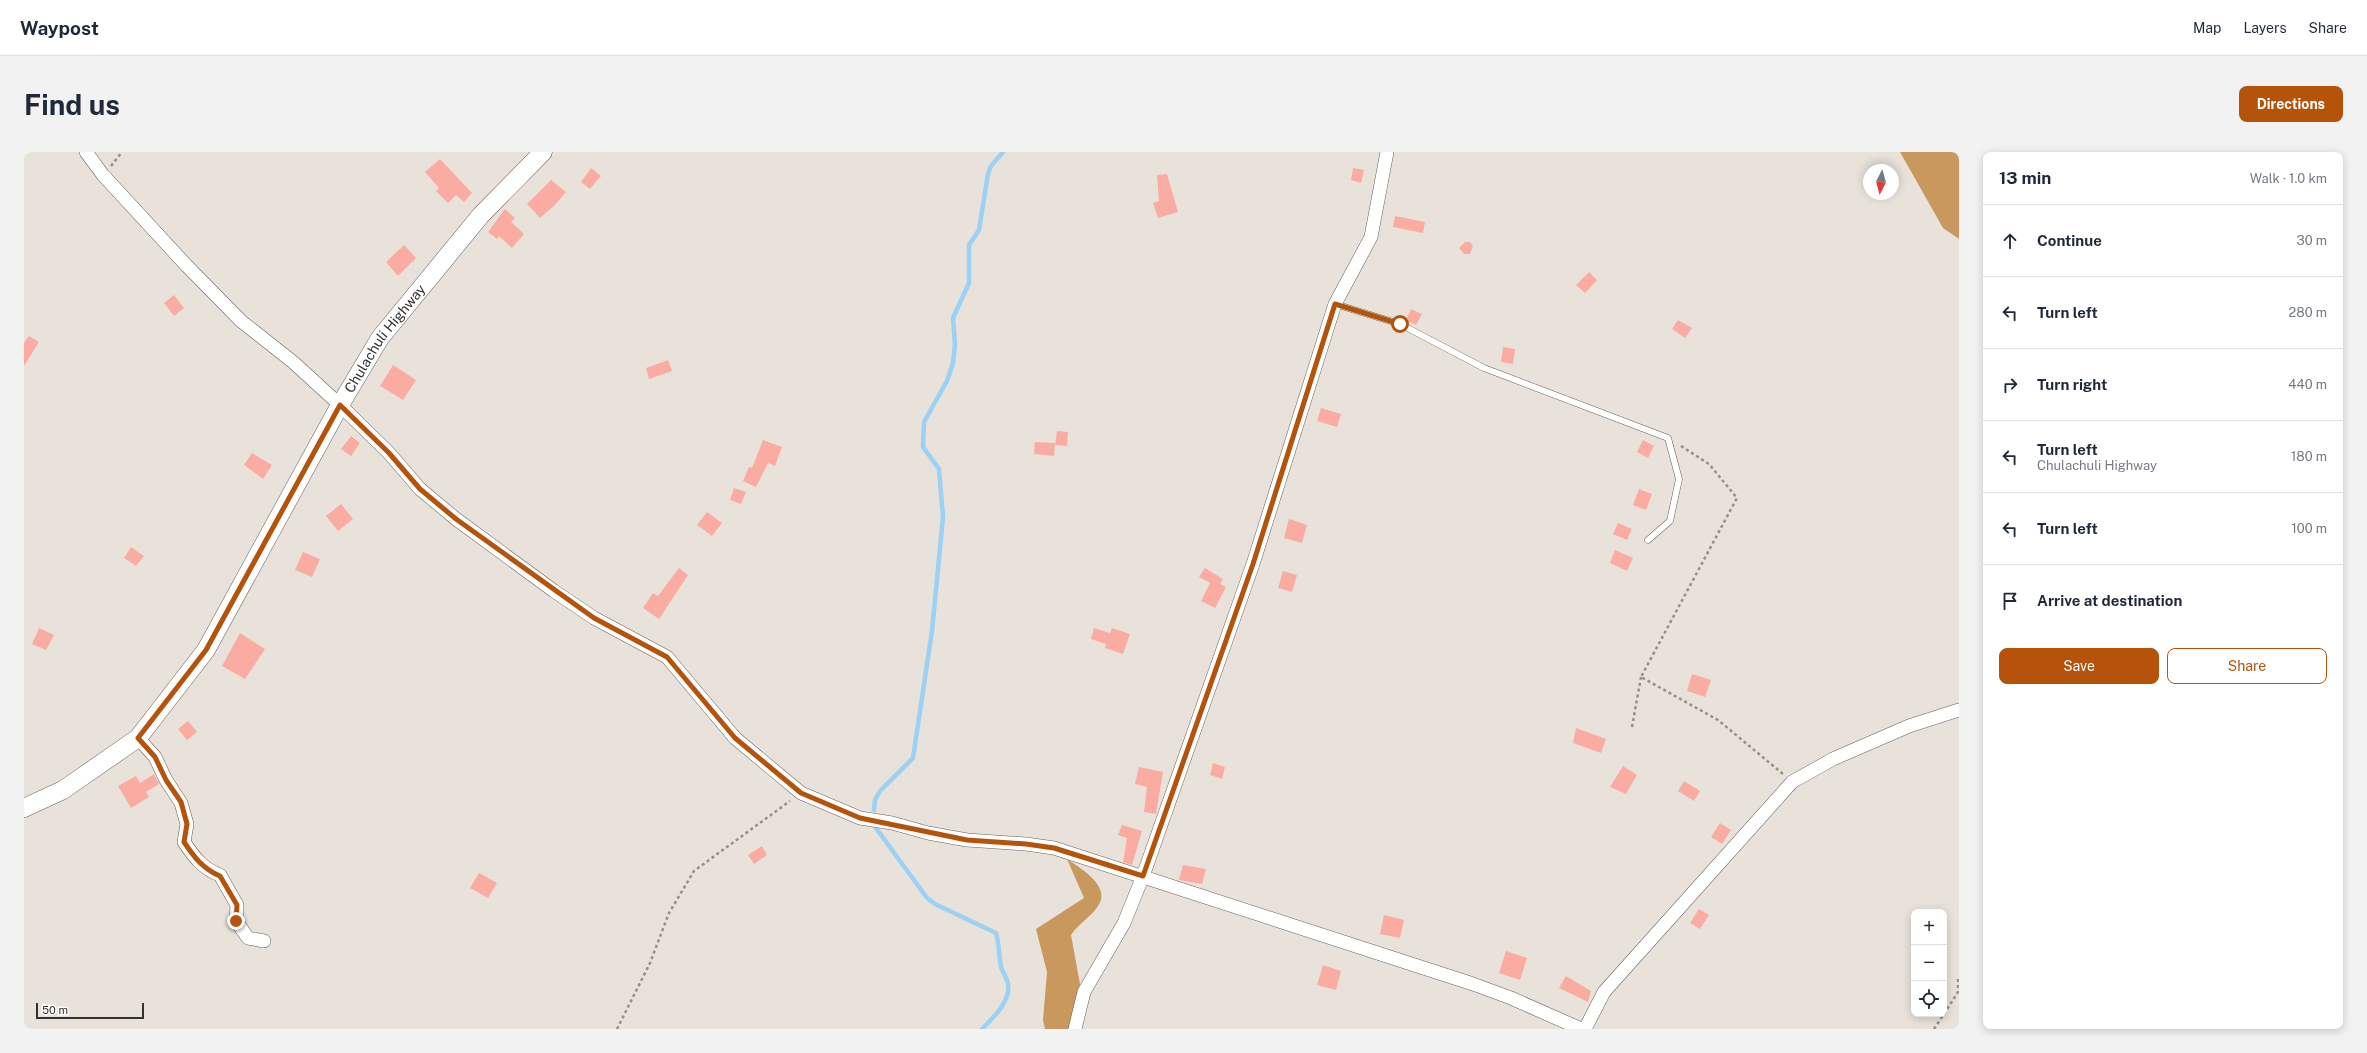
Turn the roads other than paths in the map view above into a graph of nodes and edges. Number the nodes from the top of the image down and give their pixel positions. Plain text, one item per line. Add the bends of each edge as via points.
1 (86, 152) edge
2 (543, 152) edge
3 (1387, 152) edge
4 (1335, 304) junction
5 (340, 405) junction
6 (1648, 540) dead end
7 (1959, 710) edge
8 (138, 738) junction
9 (24, 808) edge
10 (1143, 876) junction
11 (264, 941) dead end
12 (1075, 1029) edge
13 (1581, 1029) edge
14 (1585, 1029) edge

1 - 5 street via 108,181 230,310
2 - 5 street, Chulachuli Highway via 480,215 422,285 380,338
3 - 4 street via 1371,237
4 - 6 lane via 1400,324 1484,368 1668,438 1679,479 1670,521
4 - 10 street via 1253,564
5 - 8 street, Chulachuli Highway via 206,650
5 - 10 street via 389,453 420,489 456,519 594,618 667,657 735,738 801,793 860,818 967,840 1054,848
7 - 14 street via 1909,726 1833,758 1792,782 1604,992
8 - 9 street, Chulachuli Highway via 62,790
8 - 11 street via 155,757 181,802 187,824 184,842 196,860 210,872 220,876 237,905 236,921 248,938
10 - 12 street via 1124,923 1084,992
10 - 13 street via 1474,984

